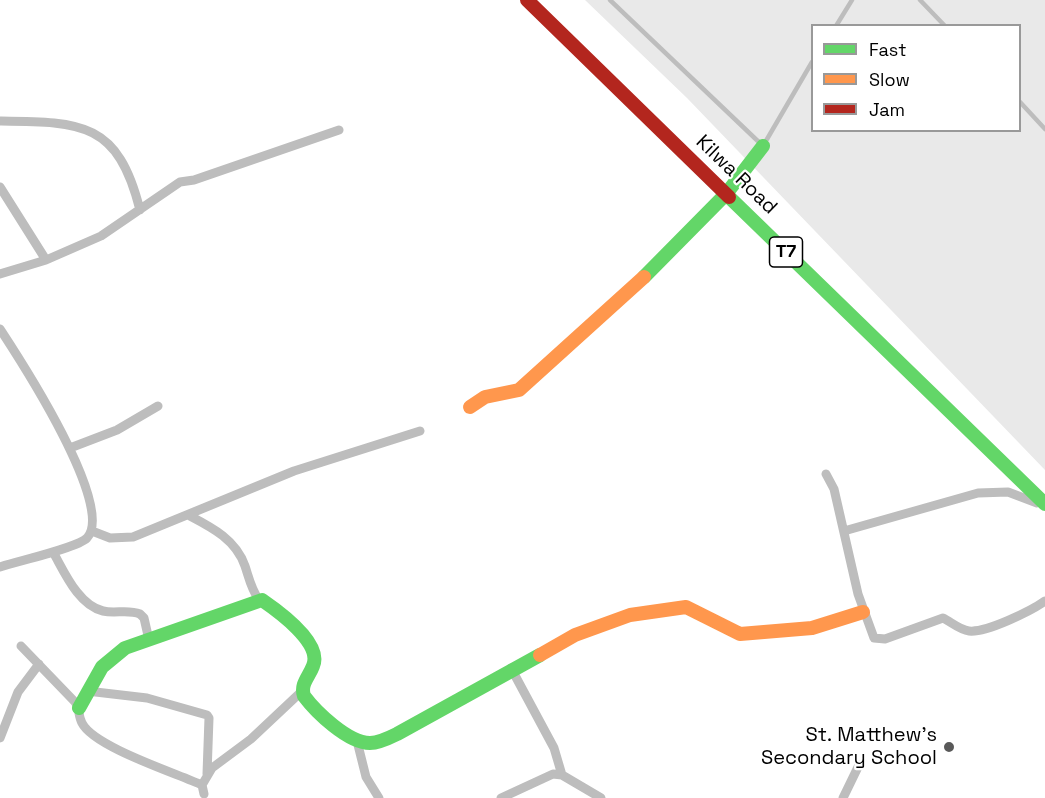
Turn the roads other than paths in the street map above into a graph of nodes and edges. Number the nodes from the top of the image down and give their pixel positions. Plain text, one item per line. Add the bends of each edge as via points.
1 (527, 0) edge
2 (610, 0) edge
3 (852, 0) edge
4 (920, 0) edge
5 (837, 24) edge
6 (943, 24) edge
7 (811, 65) edge
8 (1021, 103) edge
9 (0, 121) edge
10 (1045, 129) edge
11 (339, 130) dead end
12 (763, 146) junction
13 (0, 187) edge
14 (726, 194) junction
15 (140, 210) junction
16 (46, 260) junction
17 (0, 274) edge
18 (0, 329) edge
19 (158, 406) dead end
20 (470, 407) dead end
21 (420, 431) dead end
22 (70, 448) junction
23 (826, 474) dead end
24 (1045, 505) edge
25 (190, 516) junction
26 (92, 531) junction
27 (844, 531) junction
28 (52, 552) junction
29 (0, 567) edge
30 (259, 600) junction
31 (1045, 600) edge
32 (863, 612) junction
33 (149, 640) junction
34 (21, 646) dead end
35 (39, 664) junction
36 (511, 668) junction
37 (87, 691) junction
38 (301, 692) junction
39 (79, 708) junction
40 (0, 738) edge
41 (357, 741) junction
42 (859, 765) dead end
43 (207, 774) junction
44 (562, 775) junction
45 (379, 798) edge
46 (501, 798) edge
47 (601, 798) edge
48 (843, 798) edge

1 - 14 main road, Kilwa Road / T7
2 - 12 lane
3 - 5 lane
4 - 6 lane
7 - 12 lane
8 - 10 lane
9 - 15 street via 47,122 97,135 111,144 133,181
11 - 15 street via 180,182
12 - 14 main road
13 - 16 street
14 - 20 main road via 660,262 530,382 516,392 485,398
14 - 24 main road, Kilwa Road / T7
15 - 16 street via 101,236
16 - 17 street
18 - 22 street
19 - 22 street via 117,430
21 - 25 street via 294,471
22 - 26 street via 94,518
23 - 27 street via 834,489
24 - 27 street via 1008,492 990,491
25 - 26 street via 120,539
25 - 30 street via 237,549 251,590
26 - 28 street via 77,545
27 - 32 street
28 - 29 street
28 - 33 street via 76,591 90,605 102,611 140,614
30 - 33 main road
30 - 38 main road via 280,613 313,648 314,664
31 - 32 street via 1000,623 974,631 966,631 943,618 879,640 874,638
32 - 36 main road via 812,628 740,634 692,608 655,610 603,623
33 - 37 main road via 111,656 96,670
34 - 35 street
35 - 39 street
35 - 40 street via 18,693
36 - 41 main road via 387,738 367,744
36 - 44 street via 554,748
37 - 39 main road
37 - 43 street via 147,698 207,715
38 - 41 main road via 315,709
38 - 43 street
39 - 43 street via 82,723 101,742 203,789
41 - 45 street via 366,777
42 - 48 street
44 - 46 street via 553,774
44 - 47 street

